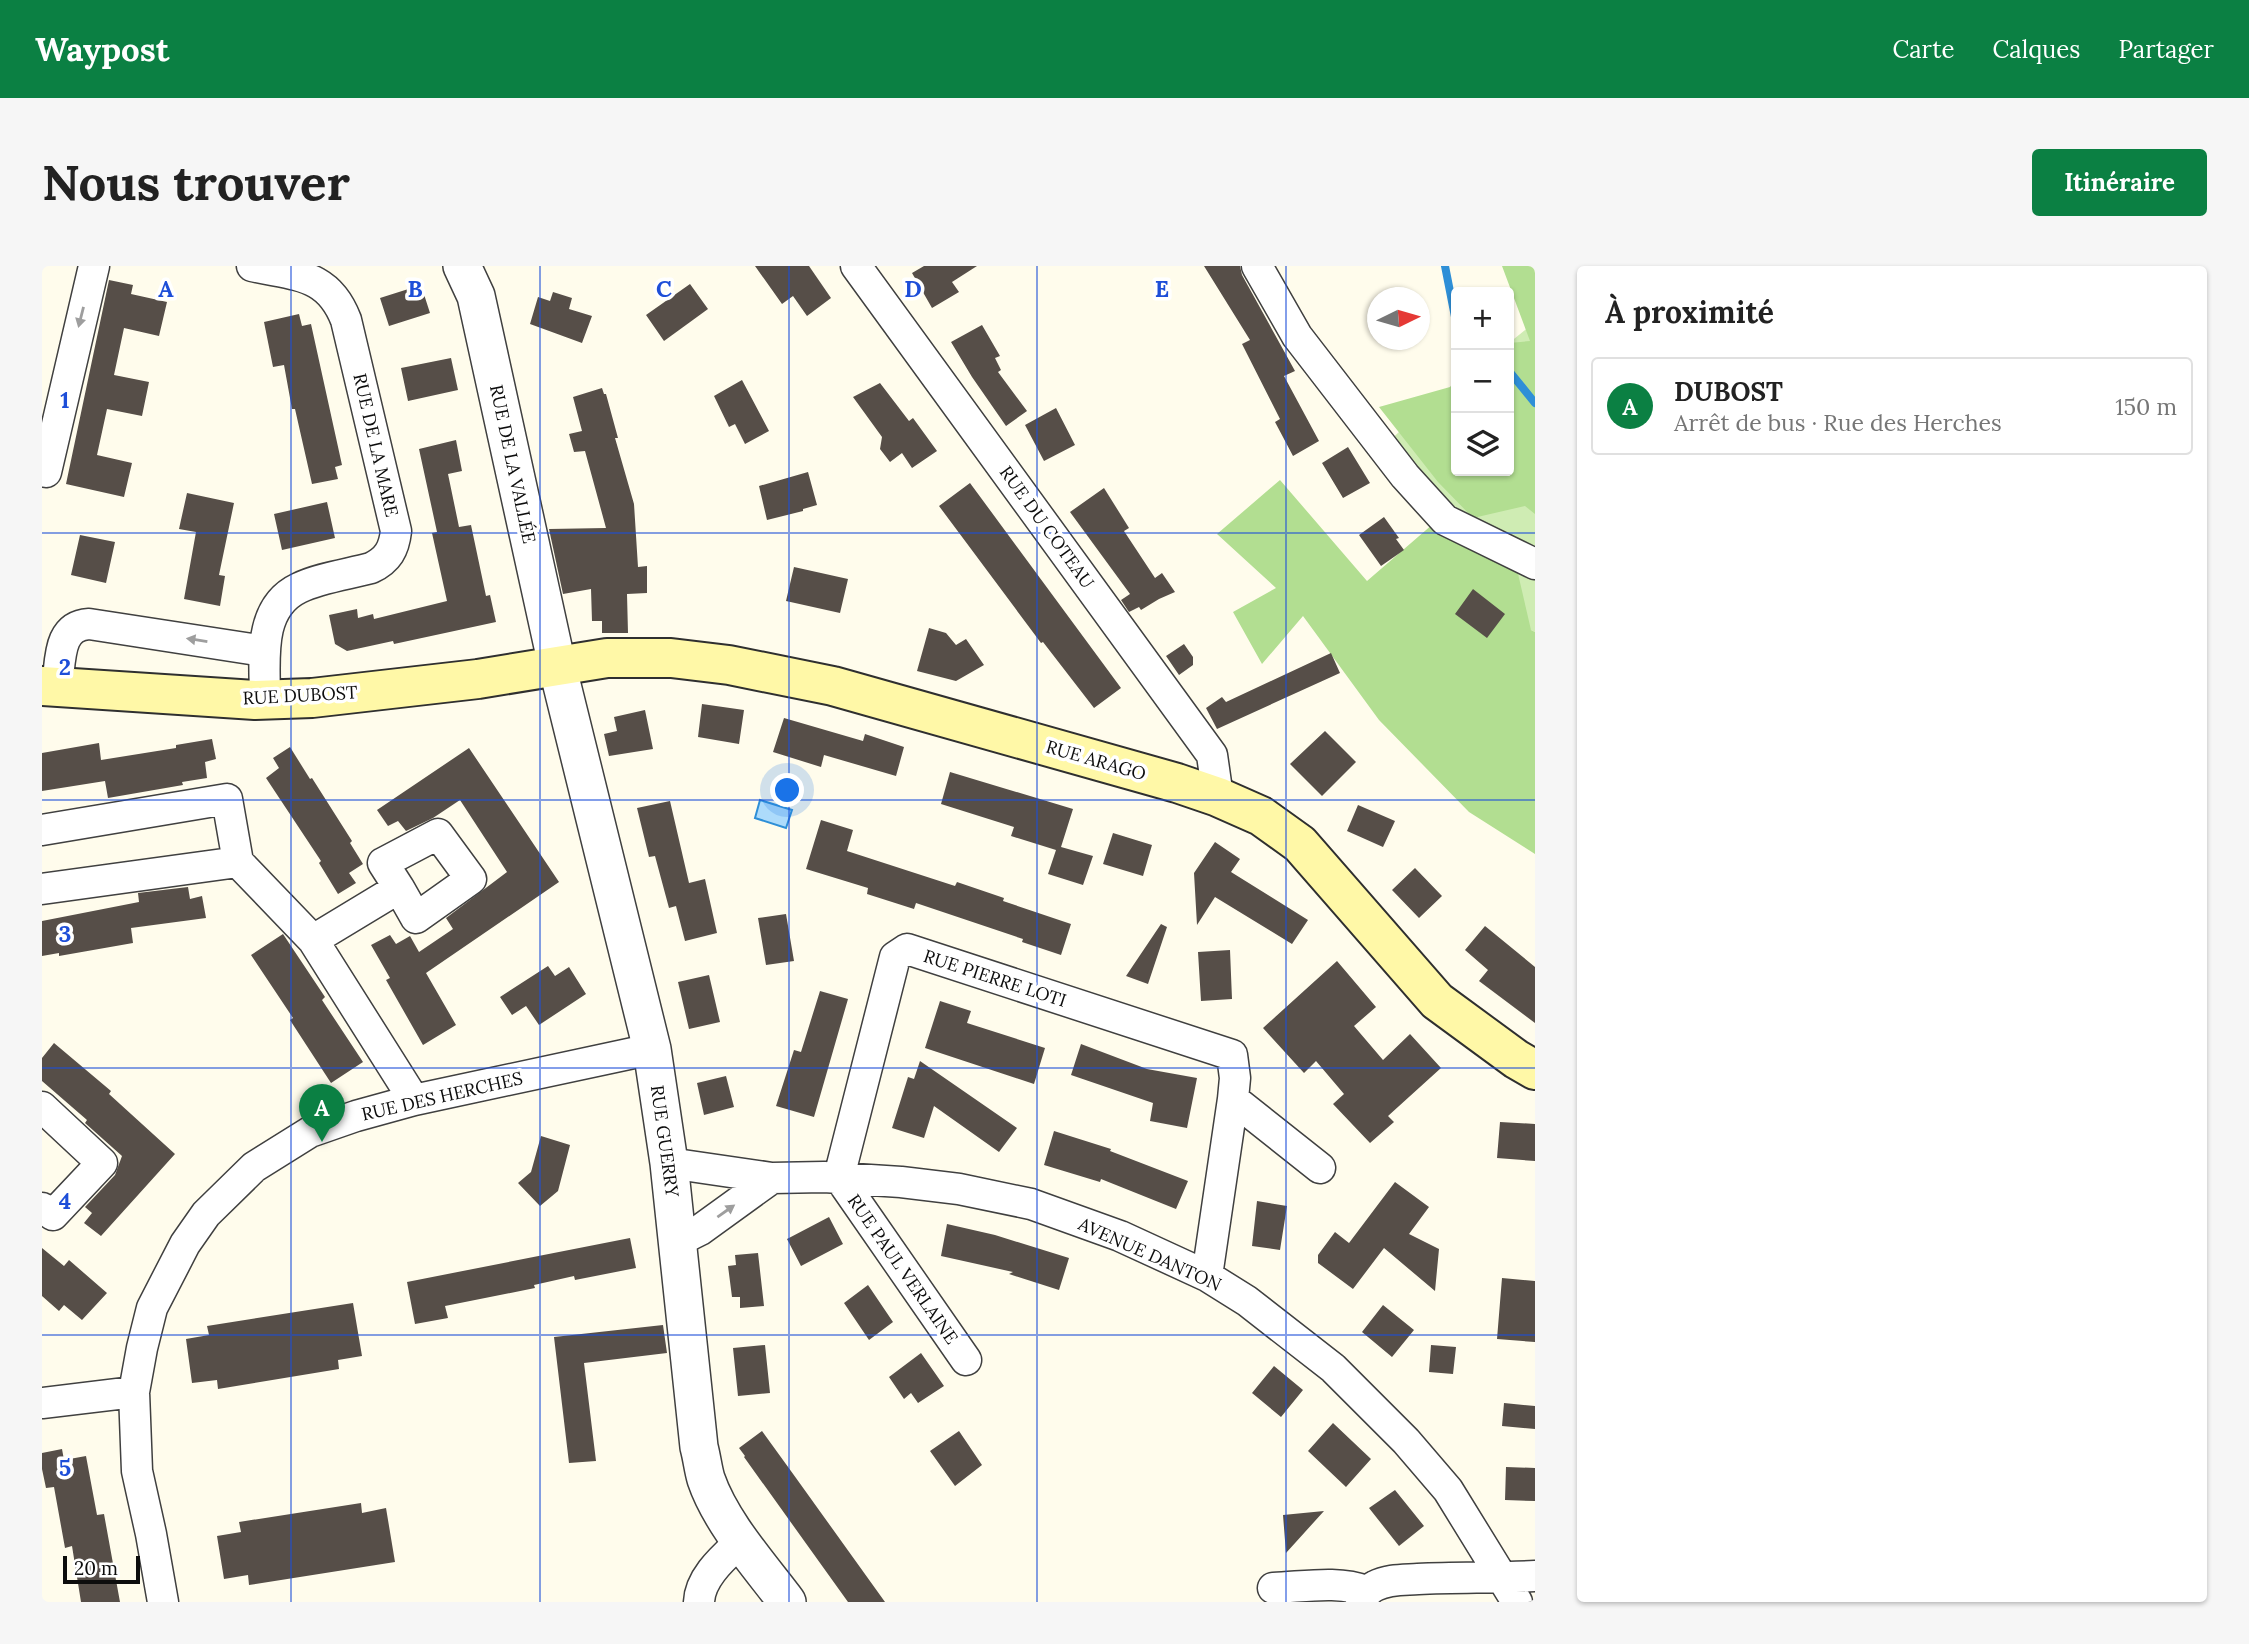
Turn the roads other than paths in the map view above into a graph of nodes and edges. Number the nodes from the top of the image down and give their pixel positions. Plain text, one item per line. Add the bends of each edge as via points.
1 (94, 266) edge
2 (252, 266) edge
3 (462, 266) edge
4 (856, 266) edge
5 (1257, 266) edge
6 (55, 371) edge
7 (46, 472) dead end
8 (1535, 564) edge
9 (264, 651) junction
10 (557, 665) junction
11 (49, 686) edge
12 (265, 699) junction
13 (1218, 797) junction
14 (42, 830) edge
15 (238, 862) junction
16 (399, 888) dead end
17 (42, 890) edge
18 (313, 940) junction
19 (652, 1049) junction
20 (1535, 1070) edge
21 (1233, 1098) junction
22 (414, 1100) junction
23 (42, 1107) edge
24 (669, 1163) junction
25 (1320, 1168) dead end
26 (839, 1177) junction
27 (772, 1178) junction
28 (42, 1208) edge
29 (678, 1241) junction
30 (1208, 1276) junction
31 (966, 1360) dead end
32 (134, 1392) junction
33 (42, 1403) edge
34 (741, 1541) junction
35 (1535, 1576) edge
36 (1273, 1588) dead end
37 (1510, 1590) edge
38 (1364, 1597) edge
39 (163, 1602) edge
40 (699, 1602) edge
41 (787, 1602) edge

1 -> 6 street
2 - 9 street, RUE DE LA MARE via 312,280 327,288 341,307 396,531 395,543 382,563 291,592 272,614
3 - 10 street, RUE DE LA VALLÉE via 476,296
4 - 13 street, RUE DU COTEAU via 1212,755
5 - 8 street via 1304,345 1405,476 1445,520
6 - 7 street
9 -> 11 street via 80,624 65,637
9 - 12 street, RUE DE LA MARE
10 - 12 main road, RUE DUBOST via 450,682
10 - 13 main road, RUE ARAGO via 642,657 729,665 833,686
10 - 19 street, RUE GUERRY
11 - 12 main road, RUE DUBOST
13 - 20 main road, RUE ARAGO via 1261,816 1300,844 1437,1001
14 - 15 street via 227,799
15 - 17 street
15 - 18 street
16 - 18 street
18 - 22 street
19 - 22 street, RUE DES HERCHES
19 - 24 street, RUE GUERRY
21 - 25 street
21 - 26 street, RUE PIERRE LOTI via 1232,1055 907,949 895,957
21 - 30 street, RUE PIERRE LOTI
22 - 32 street, RUE DES HERCHES via 310,1132 254,1167 225,1194 185,1244 156,1299
23 - 28 street via 102,1163 53,1215
24 - 27 street, AVENUE DANTON
24 - 29 street, RUE GUERRY
26 - 27 street, AVENUE DANTON
26 - 30 street, AVENUE DANTON via 959,1189 1031,1204 1120,1236
26 - 31 street, RUE PAUL VERLAINE
29 -> 27 street
29 - 34 street, RUE GUERRY via 699,1447 706,1480
30 - 37 street, AVENUE DANTON via 1333,1368 1406,1441 1448,1490
32 - 33 street
32 - 39 street, RUE DES HERCHES via 137,1471
34 - 40 street via 711,1573 699,1591
34 - 41 street, RUE GUERRY
35 - 37 street
36 - 38 street via 1354,1586
37 - 38 street via 1467,1576 1389,1581 1376,1585

